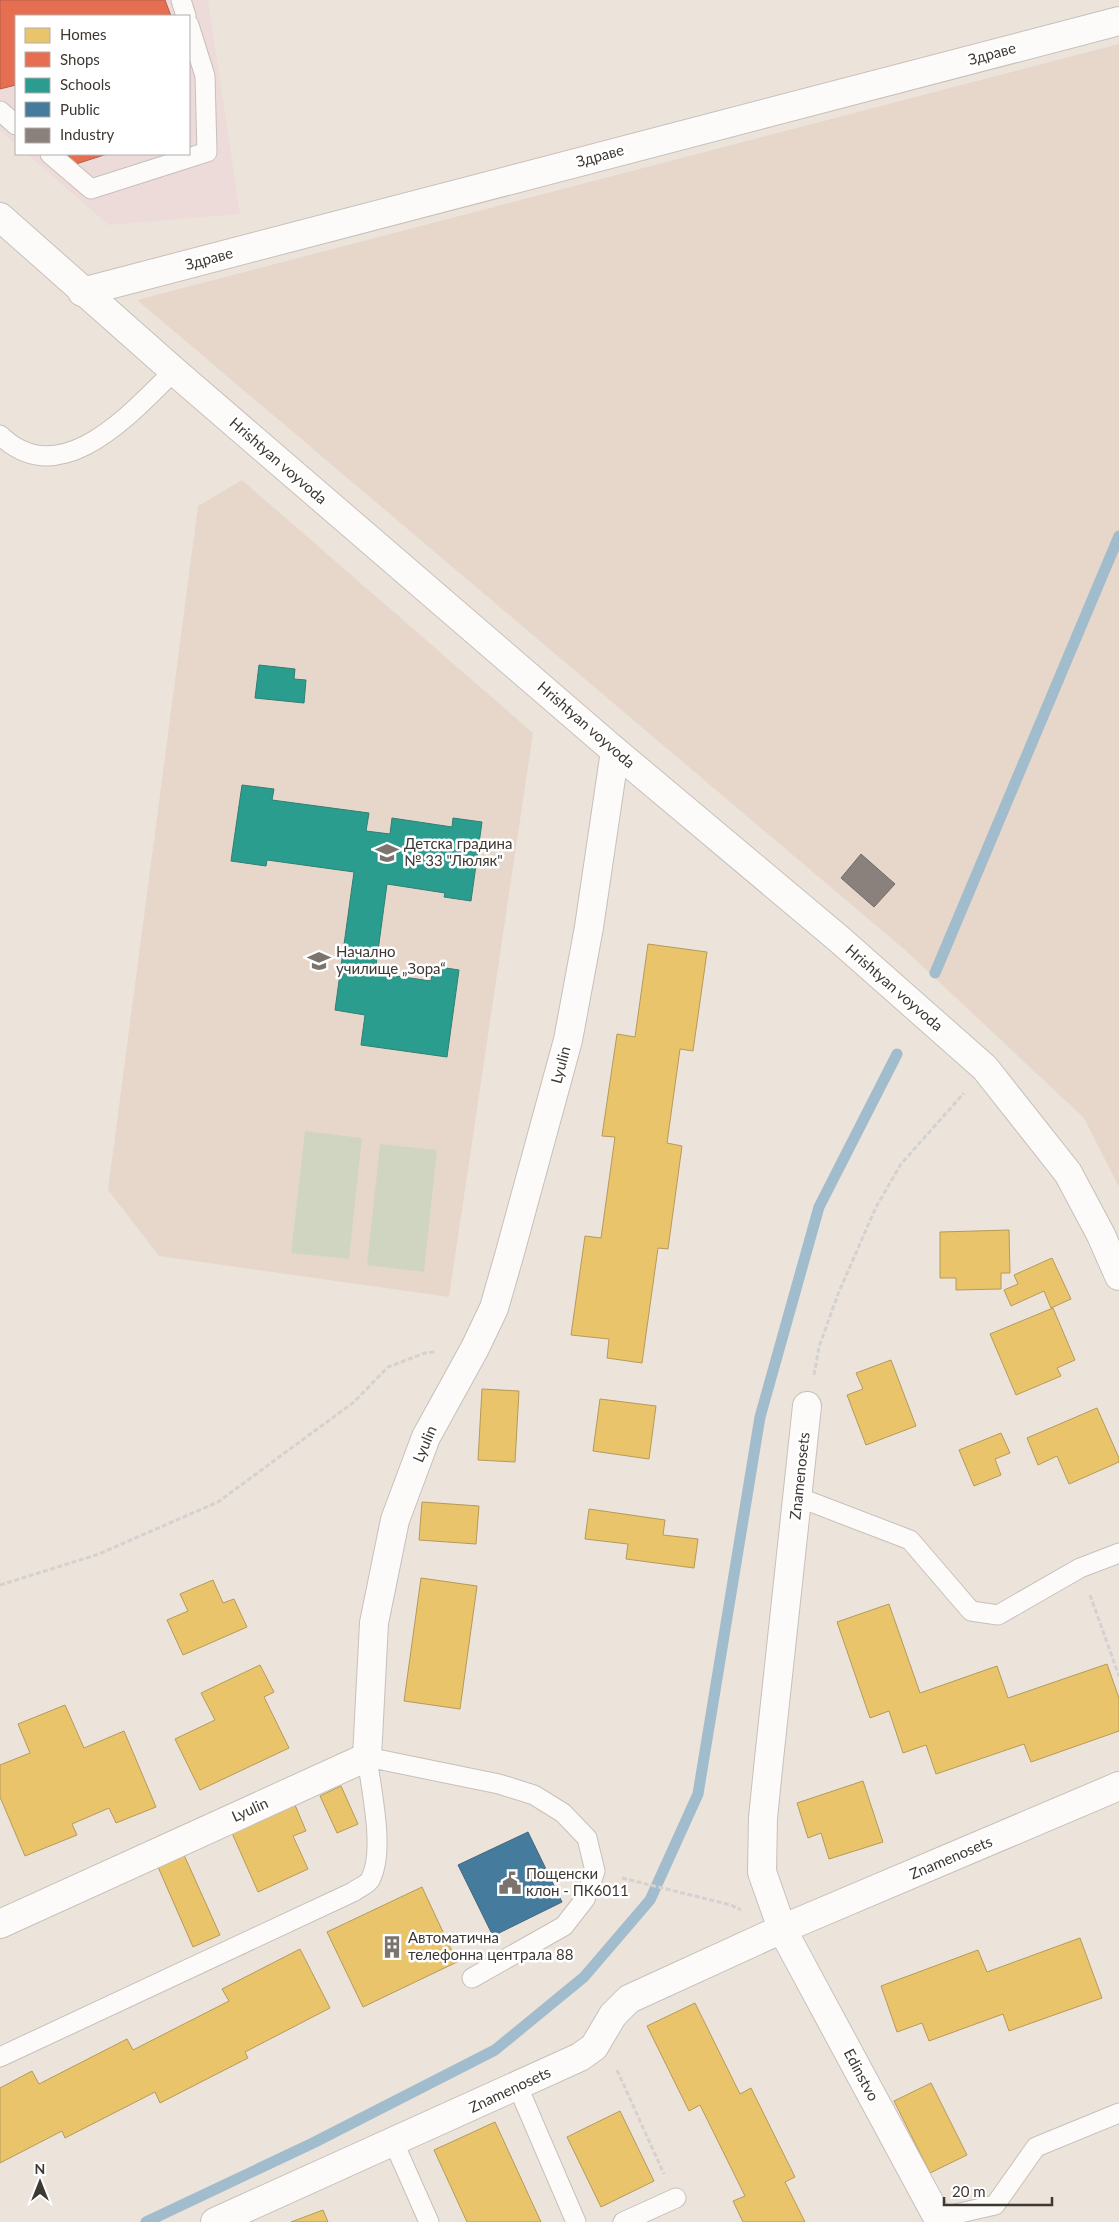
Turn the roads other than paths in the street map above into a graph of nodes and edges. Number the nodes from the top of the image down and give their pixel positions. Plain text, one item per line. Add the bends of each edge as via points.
1 (181, 0) edge
2 (186, 15) edge
3 (1119, 21) edge
4 (190, 28) edge
5 (0, 111) edge
6 (15, 124) edge
7 (51, 155) edge
8 (0, 217) edge
9 (82, 292) junction
10 (174, 371) junction
11 (0, 435) edge
12 (615, 750) junction
13 (1119, 1276) edge
14 (807, 1406) road end
15 (798, 1498) junction
16 (1119, 1553) edge
17 (367, 1757) junction
18 (1119, 1786) edge
19 (0, 1924) edge
20 (782, 1929) junction
21 (472, 1978) dead end
22 (0, 2057) edge
23 (518, 2087) junction
24 (1119, 2113) edge
25 (394, 2142) junction
26 (676, 2198) road end
27 (939, 2220) edge
28 (215, 2222) edge
29 (429, 2222) edge
30 (576, 2222) edge
31 (623, 2222) edge

1 - 2 lane
3 - 9 street, Здраве
4 - 7 lane via 205,76 206,152 91,189
5 - 6 lane
8 - 9 street, Hrishtyan voyvoda
9 - 10 street, Hrishtyan voyvoda
10 - 11 lane via 119,425 74,450 54,455 32,454 13,447
10 - 12 street, Hrishtyan voyvoda
12 - 13 street, Hrishtyan voyvoda via 839,939 985,1068 1068,1173 1101,1234
12 - 17 street, Lyulin via 589,927 568,1040 494,1308 426,1437 395,1520 374,1623
14 - 15 street, Znamenosets
15 - 16 lane via 910,1540 971,1611 998,1615 1080,1568
15 - 20 street, Znamenosets via 763,1818 762,1872
17 - 19 street, Lyulin
17 - 21 lane via 499,1784 534,1795 563,1813 587,1838 595,1871 585,1899 564,1926
17 - 22 lane via 377,1841 371,1880 353,1892
18 - 20 street, Znamenosets
20 - 23 street, Znamenosets via 629,1999 613,2015 594,2047 580,2058
20 - 27 street, Edinstvo
23 - 25 street, Znamenosets
23 - 30 lane
24 - 27 lane via 1036,2147 996,2205
25 - 28 street, Znamenosets
25 - 29 lane
26 - 31 lane

